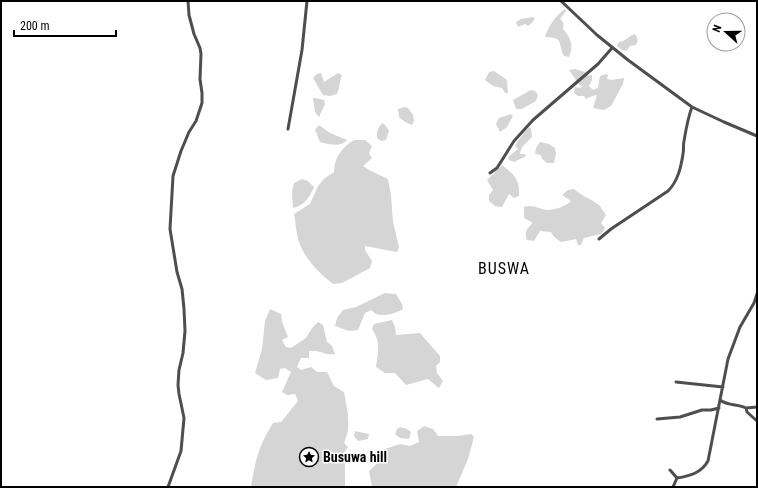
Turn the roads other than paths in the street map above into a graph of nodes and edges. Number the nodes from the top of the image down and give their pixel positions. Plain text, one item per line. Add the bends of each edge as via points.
1 (188, 1) edge
2 (307, 1) edge
3 (561, 1) edge
4 (612, 48) junction
5 (692, 107) junction
6 (288, 129) dead end
7 (757, 136) edge
8 (490, 173) dead end
9 (599, 239) dead end
10 (757, 294) edge
11 (676, 382) dead end
12 (723, 387) junction
13 (720, 400) junction
14 (757, 406) edge
15 (718, 408) junction
16 (746, 408) junction
17 (657, 419) dead end
18 (757, 421) edge
19 (670, 470) dead end
20 (677, 478) junction
21 (168, 487) edge
22 (673, 487) edge

1 - 21 street via 189,15 201,54 202,103 196,121 180,151 173,176 170,229 184,309 183,353 178,370 184,418 181,451
2 - 6 street via 302,50
3 - 4 street
4 - 5 street
4 - 8 street via 598,64 533,120 514,141 497,168
5 - 7 street
5 - 9 street via 683,142 678,178 674,185
10 - 12 street via 740,327 728,359
11 - 12 street
12 - 13 street
13 - 15 street
13 - 16 street
14 - 16 street
15 - 17 street via 680,417
15 - 20 street via 709,456 704,468 689,476
16 - 18 street
19 - 20 street
20 - 22 street

